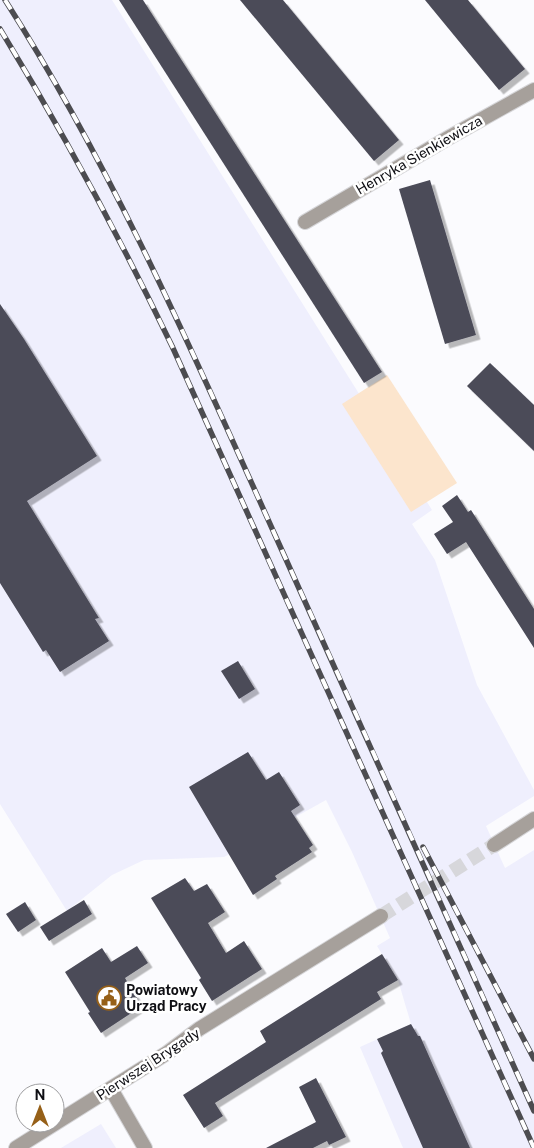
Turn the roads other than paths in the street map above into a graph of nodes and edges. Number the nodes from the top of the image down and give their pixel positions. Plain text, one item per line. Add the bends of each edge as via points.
1 (534, 90) edge
2 (305, 222) dead end
3 (534, 819) edge
4 (494, 845) tunnel mouth
5 (380, 916) tunnel mouth
6 (111, 1089) junction
7 (16, 1148) edge
8 (145, 1148) edge

1 - 2 street, Henryka Sienkiewicza
3 - 4 street
5 - 6 street, Pierwszej Brygady via 199,1029
6 - 7 street, Pierwszej Brygady
6 - 8 street

